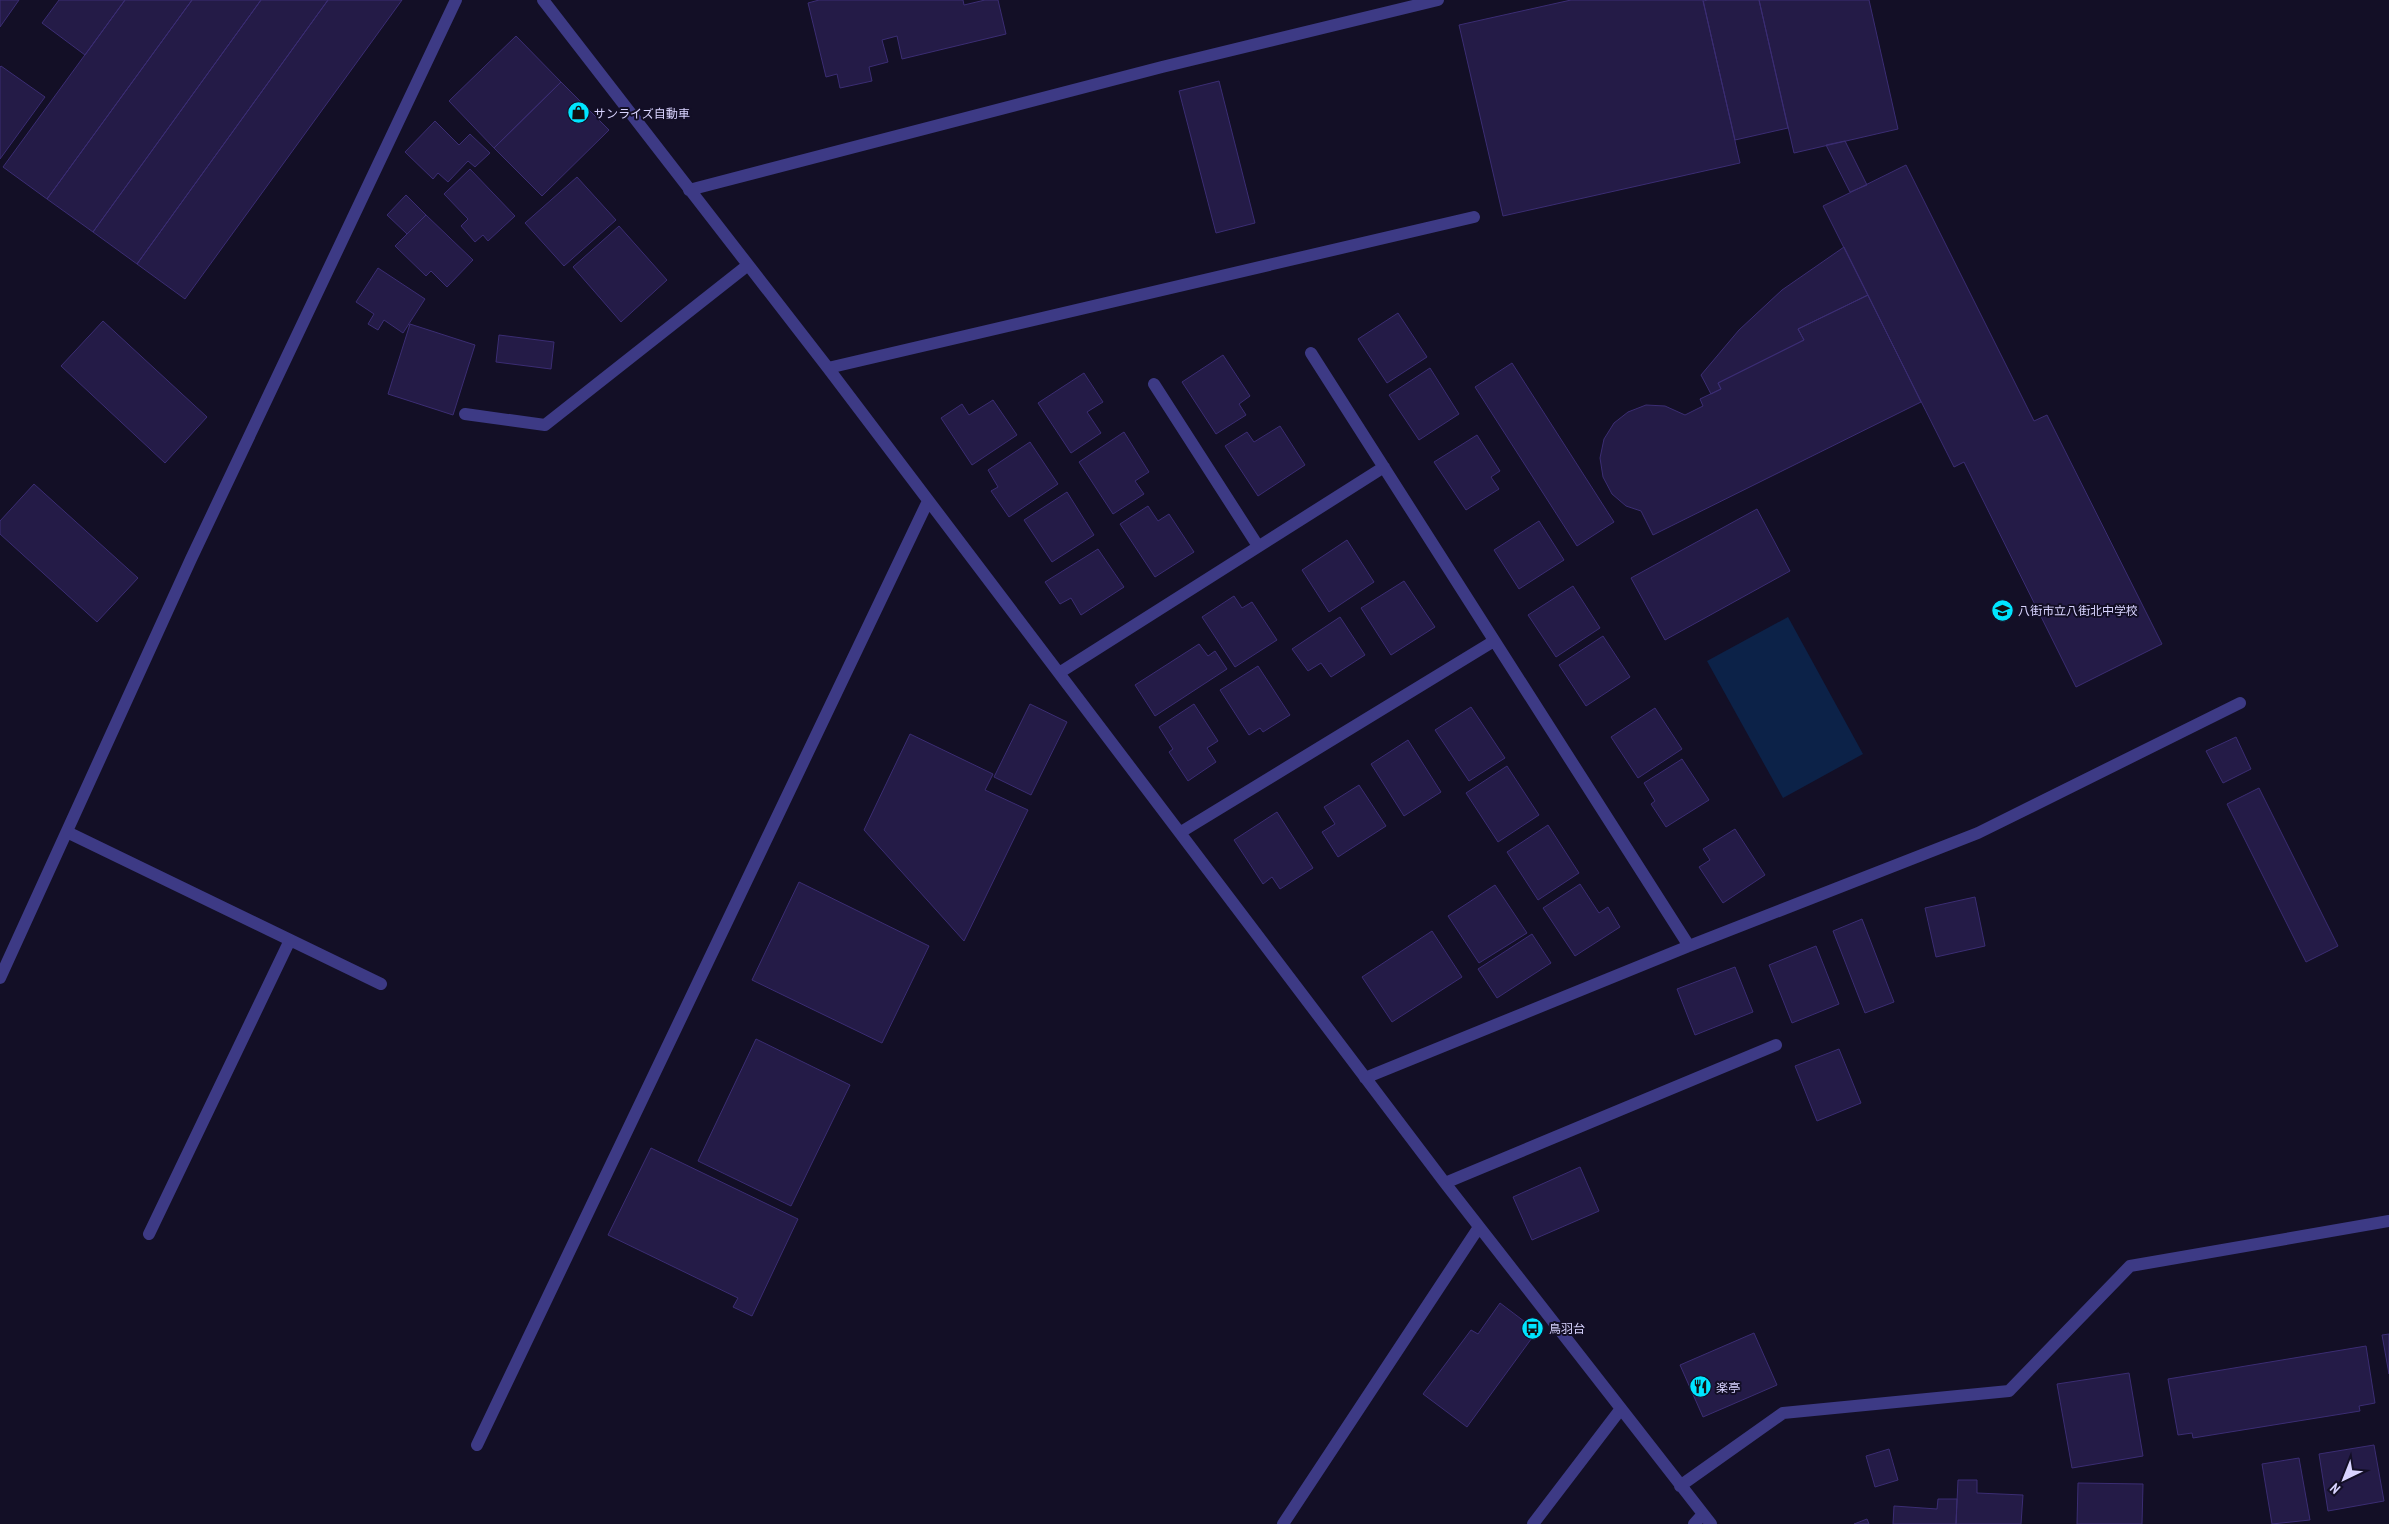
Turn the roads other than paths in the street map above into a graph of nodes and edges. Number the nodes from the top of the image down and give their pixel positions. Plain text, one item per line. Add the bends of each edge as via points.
1 (456, 0) edge
2 (543, 0) edge
3 (1438, 0) edge
4 (689, 190) junction
5 (1474, 217) dead end
6 (748, 265) junction
7 (1311, 353) dead end
8 (828, 368) junction
9 (1154, 384) dead end
10 (465, 414) dead end
11 (1384, 467) junction
12 (928, 501) junction
13 (1258, 546) junction
14 (1494, 641) junction
15 (1059, 673) junction
16 (2240, 704) dead end
17 (67, 832) junction
18 (1181, 832) junction
19 (290, 940) junction
20 (1689, 946) junction
21 (0, 978) edge
22 (381, 984) dead end
23 (1776, 1045) dead end
24 (1365, 1078) junction
25 (1445, 1184) junction
26 (2389, 1221) edge
27 (1479, 1227) junction
28 (149, 1234) dead end
29 (1620, 1410) junction
30 (477, 1445) dead end
31 (1680, 1486) junction
32 (1707, 1519) edge
33 (1283, 1524) edge
34 (1533, 1524) edge
35 (1694, 1524) edge

1 - 17 street via 190,559
2 - 4 street
3 - 4 street via 1095,84
4 - 6 street
5 - 8 street
6 - 8 street
6 - 10 street via 545,425
7 - 11 street
8 - 12 street
9 - 13 street
11 - 13 street
11 - 14 street
12 - 15 street
12 - 30 street
13 - 15 street
14 - 18 street
14 - 20 street
15 - 18 street
16 - 20 street via 1978,833
17 - 19 street
17 - 21 street
18 - 24 street
19 - 22 street
19 - 28 street
20 - 24 street
23 - 25 street
24 - 25 street
25 - 27 street
26 - 31 street via 2130,1266 2009,1391 1783,1413
27 - 29 street
27 - 33 street
29 - 31 street
29 - 34 street
31 - 32 street
32 - 35 street

